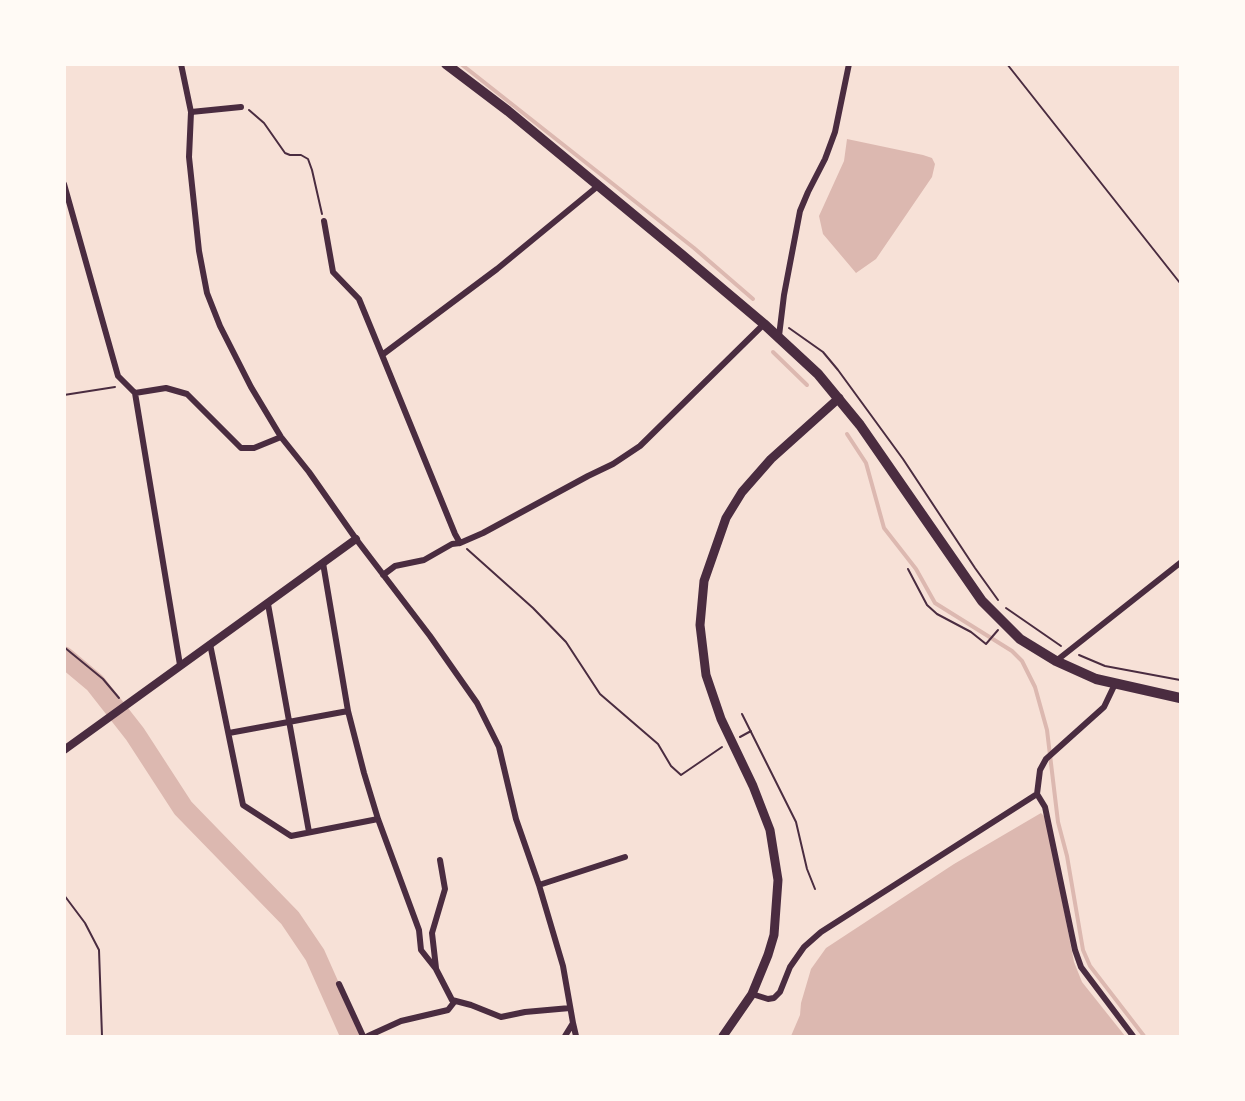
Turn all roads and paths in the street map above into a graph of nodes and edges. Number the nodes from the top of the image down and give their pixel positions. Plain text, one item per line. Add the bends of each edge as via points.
1 (181, 64) edge
2 (446, 64) edge
3 (849, 64) edge
4 (1007, 64) edge
5 (241, 107) joint
6 (191, 112) junction
7 (64, 184) edge
8 (598, 186) junction
9 (324, 221) joint
10 (1180, 283) edge
11 (779, 323) junction
12 (764, 324) junction
13 (778, 337) junction
14 (382, 355) junction
15 (125, 384) junction
16 (135, 393) junction
17 (64, 395) edge
18 (839, 398) junction
19 (281, 436) junction
20 (356, 539) junction
21 (460, 543) junction
22 (1180, 562) edge
23 (323, 563) junction
24 (908, 569) dead end
25 (383, 575) junction
26 (268, 604) junction
27 (1004, 624) junction
28 (210, 644) junction
29 (64, 647) edge
30 (1070, 650) junction
31 (1056, 661) junction
32 (180, 665) junction
33 (1180, 680) edge
34 (1115, 684) junction
35 (1180, 698) edge
36 (126, 707) junction
37 (348, 711) junction
38 (742, 714) dead end
39 (289, 722) junction
40 (229, 732) junction
41 (731, 742) junction
42 (64, 750) edge
43 (1037, 794) junction
44 (378, 819) junction
45 (309, 832) junction
46 (625, 857) dead end
47 (440, 860) dead end
48 (539, 885) junction
49 (815, 889) dead end
50 (64, 895) edge
51 (436, 969) junction
52 (339, 984) dead end
53 (752, 994) junction
54 (455, 1001) junction
55 (570, 1008) junction
56 (573, 1023) junction
57 (102, 1036) edge
58 (363, 1036) edge
59 (368, 1036) edge
60 (565, 1036) edge
61 (576, 1036) edge
62 (723, 1036) edge
63 (1133, 1036) edge

1 - 6 street
2 - 8 main road
3 - 11 street via 835,132 800,211
4 - 10 path
5 - 6 street
5 - 9 path via 264,123 285,153 308,159
6 - 19 street via 189,158 207,293 251,387
7 - 15 street via 118,376
8 - 12 main road
8 - 14 street via 497,269
9 - 14 street via 333,272 359,298
11 - 13 street
11 - 30 path via 823,352 838,370 1001,604
12 - 13 main road
12 - 21 street via 640,446 613,464
13 - 18 main road
14 - 21 street
15 - 16 street
15 - 17 path
16 - 19 street via 166,388 187,394 241,448 254,448
16 - 32 street
18 - 27 main road via 970,586
18 - 41 main road via 751,480 726,518 710,560 702,600 705,675
19 - 20 street
20 - 23 street
20 - 25 street
21 - 25 street via 424,560 395,566
21 - 41 path via 566,642 600,694 658,744 681,775
22 - 30 street
23 - 26 street
23 - 37 street
24 - 27 path via 927,605 986,644
25 - 48 street via 477,703 499,747 516,819
26 - 28 street
26 - 39 street
27 - 31 main road
28 - 32 street
28 - 40 street
29 - 36 path via 103,679
30 - 31 street
30 - 33 path via 1105,666
31 - 34 main road
32 - 36 street
34 - 35 main road
34 - 43 street via 1104,707 1046,759 1040,770
36 - 42 street
37 - 39 street
37 - 44 street
38 - 49 path via 796,822
39 - 40 street
39 - 45 street
40 - 45 street via 243,805 291,836
41 - 53 main road via 770,830 778,880 774,935
43 - 53 street via 821,932 804,947 774,998
43 - 63 street via 1045,807 1081,967
44 - 45 street
44 - 51 street via 419,930 421,950
46 - 48 street
47 - 51 street via 445,889 432,933
48 - 55 street via 563,966
50 - 57 path via 86,923 99,950
51 - 54 street
52 - 58 street
53 - 62 main road
54 - 55 street via 501,1017
54 - 59 street via 448,1011 401,1021
55 - 56 street
56 - 60 street
56 - 61 street

